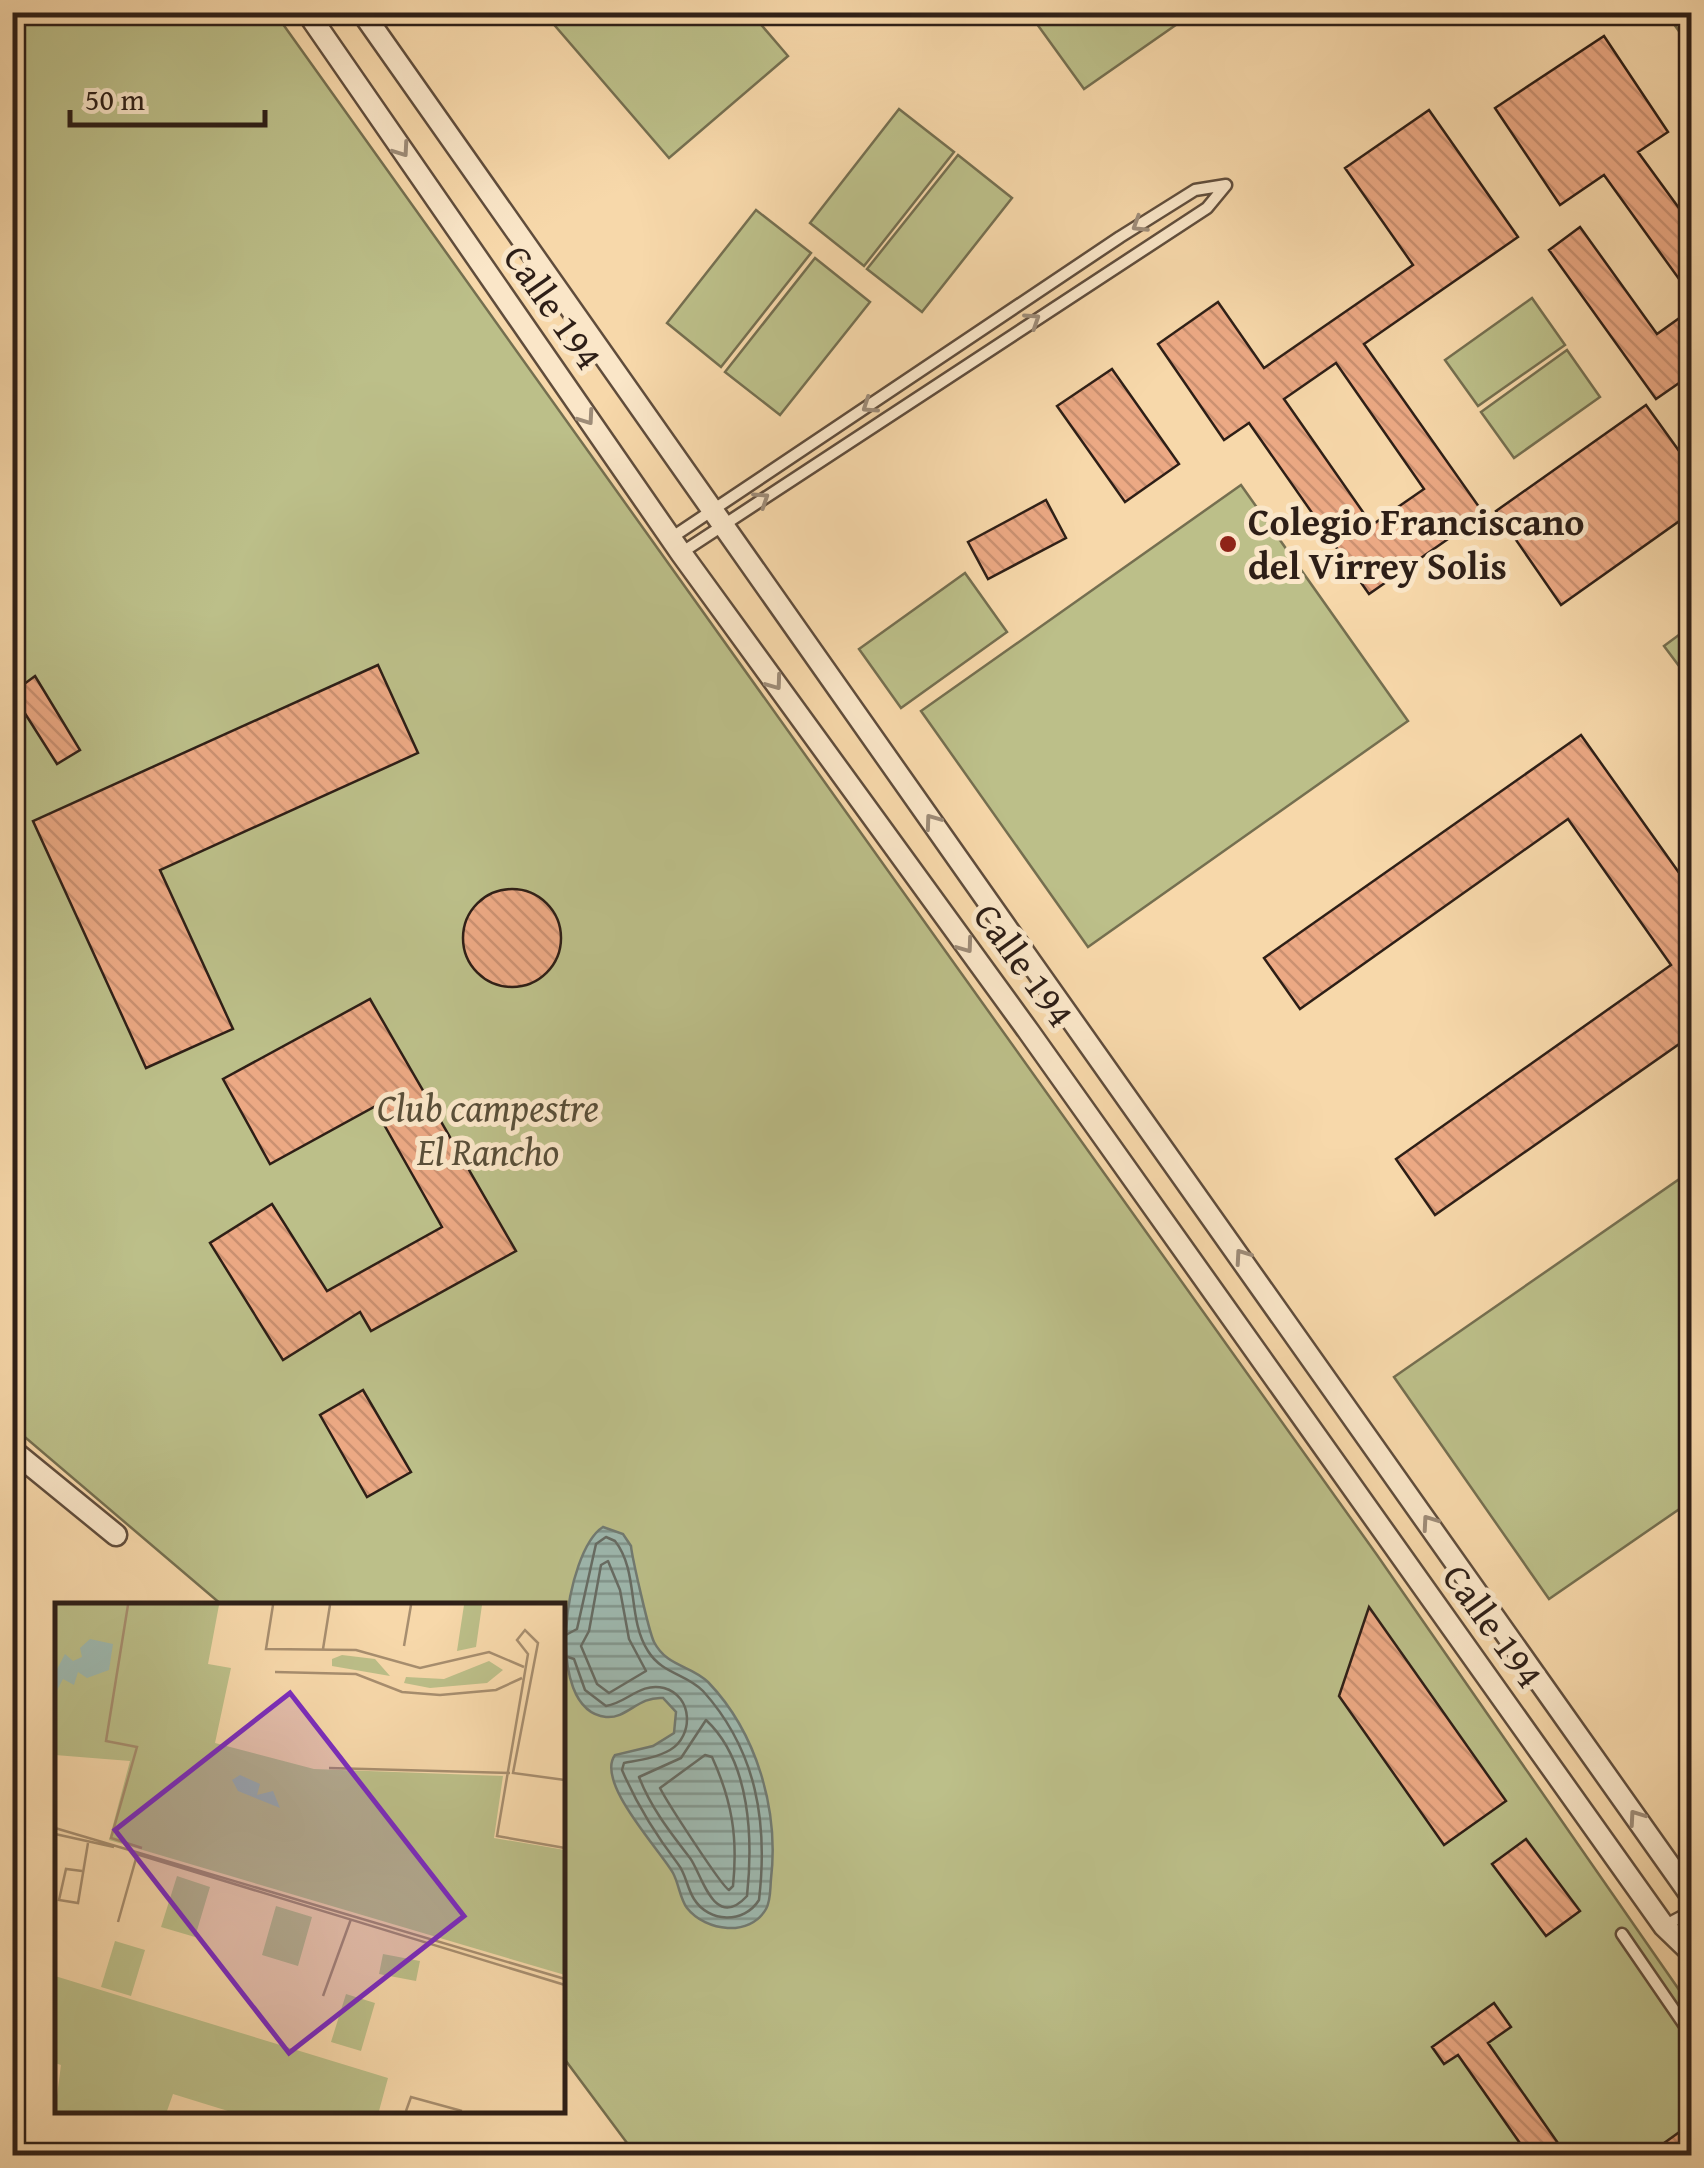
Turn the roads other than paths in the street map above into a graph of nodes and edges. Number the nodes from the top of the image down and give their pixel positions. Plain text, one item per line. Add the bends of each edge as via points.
1 (307, 12) edge
2 (362, 12) edge
3 (715, 520) junction
4 (676, 545) junction
5 (12, 1450) edge
6 (116, 1535) dead end
7 (1692, 1897) edge
8 (1692, 1911) edge
9 (1664, 1926) junction
10 (1622, 1934) dead end
11 (1692, 1953) edge
12 (1692, 2036) edge

1 -> 4 street, Calle 194
2 - 3 street, Calle 194
3 -> 3 lane via 1207,208 1226,185 1196,190 1120,237
3 - 4 lane
3 - 4 lane
7 -> 3 street, Calle 194
4 -> 9 street, Calle 194
5 - 6 street
8 - 9 lane
9 - 11 street, Calle 194
10 - 12 lane

